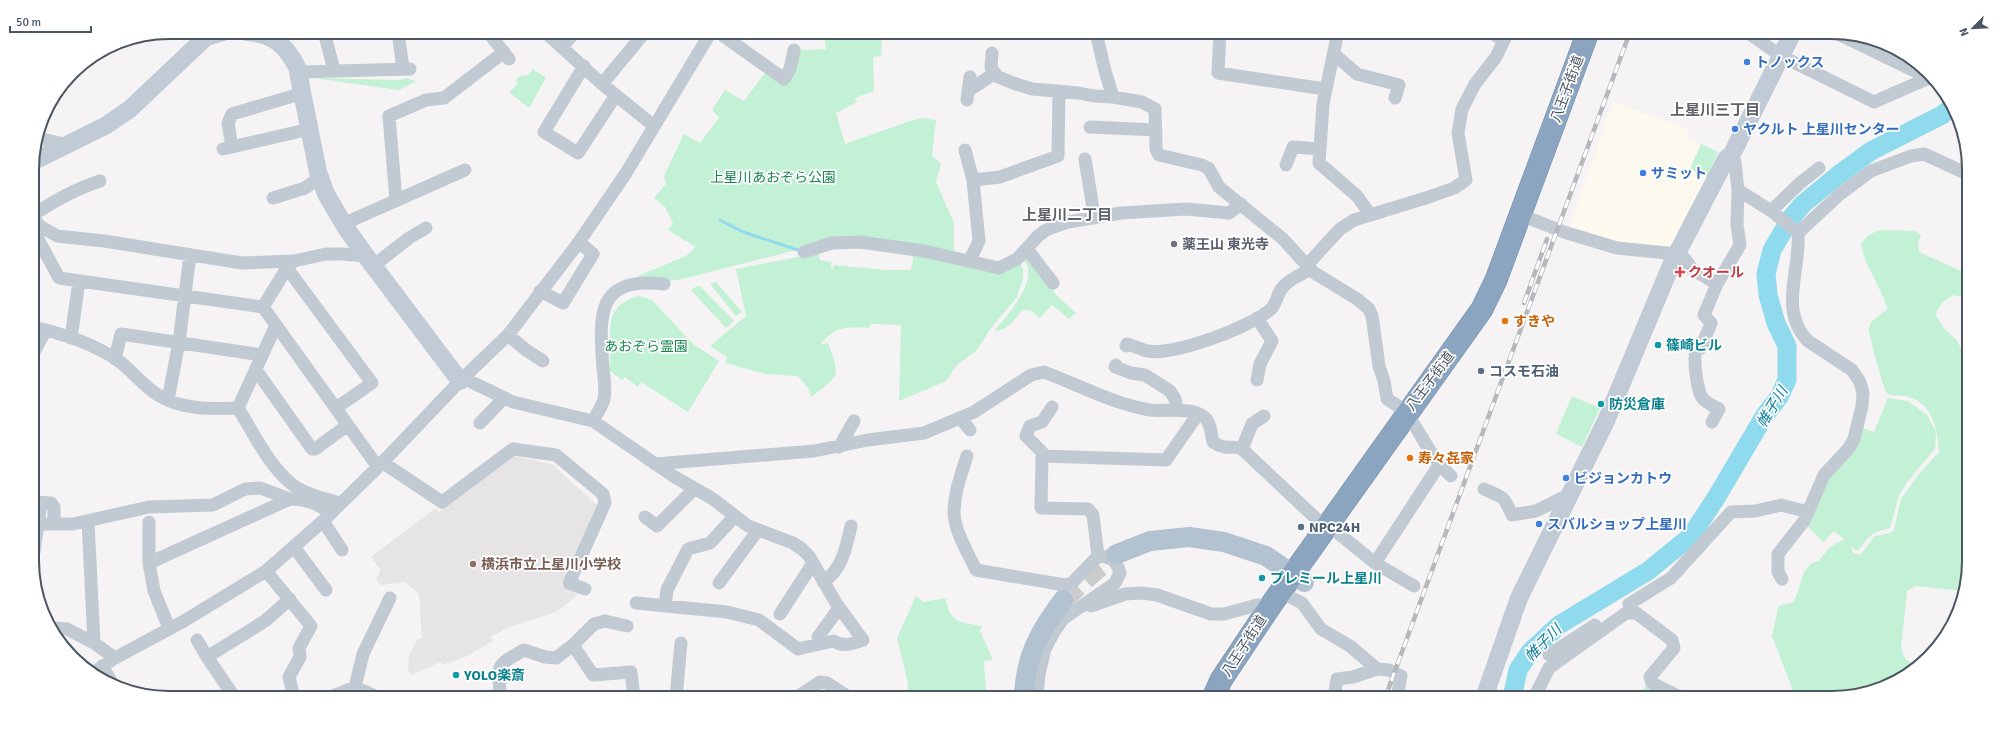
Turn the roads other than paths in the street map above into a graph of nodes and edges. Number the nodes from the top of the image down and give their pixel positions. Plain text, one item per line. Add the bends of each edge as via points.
1 (206, 39) edge
2 (274, 39) edge
3 (326, 39) edge
4 (400, 39) edge
5 (494, 39) edge
6 (552, 39) edge
7 (569, 39) edge
8 (639, 39) edge
9 (707, 39) edge
10 (728, 39) edge
11 (1098, 39) edge
12 (1220, 39) edge
13 (1337, 39) edge
14 (1505, 39) edge
15 (1586, 39) edge
16 (1597, 39) edge
17 (1758, 39) edge
18 (1790, 39) edge
19 (1856, 41) edge
20 (562, 47) junction
21 (794, 50) dead end
22 (992, 53) dead end
23 (1334, 54) junction
24 (1781, 56) junction
25 (1898, 59) edge
26 (584, 66) junction
27 (1914, 68) edge
28 (334, 70) junction
29 (299, 72) junction
30 (995, 73) junction
31 (970, 77) dead end
32 (1926, 80) edge
33 (602, 84) junction
34 (1326, 89) junction
35 (1058, 91) junction
36 (303, 93) junction
37 (616, 95) junction
38 (1113, 97) junction
39 (1395, 98) dead end
40 (654, 126) junction
41 (1090, 127) dead end
42 (310, 129) junction
43 (1156, 130) junction
44 (42, 139) edge
45 (68, 145) junction
46 (1320, 149) junction
47 (965, 150) dead end
48 (1732, 154) junction
49 (39, 159) edge
50 (1085, 159) dead end
51 (1286, 165) dead end
52 (1819, 168) dead end
53 (465, 170) dead end
54 (1962, 171) edge
55 (320, 177) junction
56 (973, 180) junction
57 (100, 181) dead end
58 (1738, 190) junction
59 (273, 198) dead end
60 (396, 201) junction
61 (1241, 204) junction
62 (1772, 212) junction
63 (39, 214) edge
64 (1370, 214) junction
65 (1094, 218) junction
66 (1527, 218) junction
67 (343, 224) junction
68 (39, 225) edge
69 (426, 228) dead end
70 (1798, 233) junction
71 (39, 241) edge
72 (578, 242) junction
73 (804, 252) dead end
74 (1677, 254) junction
75 (190, 255) junction
76 (1023, 255) junction
77 (970, 260) junction
78 (370, 261) junction
79 (290, 265) junction
80 (1309, 267) junction
81 (80, 281) junction
82 (1053, 283) dead end
83 (664, 284) dead end
84 (1717, 284) junction
85 (540, 291) junction
86 (185, 297) junction
87 (263, 306) junction
88 (1257, 318) junction
89 (276, 325) junction
90 (40, 329) edge
91 (508, 335) junction
92 (70, 338) junction
93 (179, 342) junction
94 (1126, 346) dead end
95 (262, 355) junction
96 (115, 359) junction
97 (543, 361) dead end
98 (1116, 365) dead end
99 (256, 370) junction
100 (462, 379) junction
101 (1257, 380) dead end
102 (504, 398) junction
103 (168, 400) junction
104 (1052, 407) dead end
105 (238, 408) junction
106 (336, 408) junction
107 (1177, 409) junction
108 (1198, 414) junction
109 (1264, 416) dead end
110 (961, 419) junction
111 (1410, 420) junction
112 (593, 421) junction
113 (854, 421) dead end
114 (1712, 422) dead end
115 (480, 423) dead end
116 (348, 425) junction
117 (970, 430) dead end
118 (839, 447) junction
119 (1242, 449) junction
120 (967, 456) dead end
121 (1042, 456) junction
122 (380, 464) junction
123 (655, 464) junction
124 (1439, 465) junction
125 (1450, 476) dead end
126 (694, 489) junction
127 (1484, 489) dead end
128 (1568, 495) junction
129 (290, 499) junction
130 (39, 503) edge
131 (331, 512) junction
132 (1808, 512) junction
133 (149, 514) junction
134 (645, 516) dead end
135 (735, 516) junction
136 (88, 521) junction
137 (39, 524) edge
138 (54, 524) junction
139 (851, 526) dead end
140 (758, 530) junction
141 (1332, 530) junction
142 (294, 547) junction
143 (342, 550) dead end
144 (1108, 555) junction
145 (149, 563) junction
146 (813, 563) junction
147 (1375, 563) junction
148 (266, 571) junction
149 (1782, 579) dead end
150 (824, 582) junction
151 (719, 583) dead end
152 (1296, 585) junction
153 (1414, 586) dead end
154 (585, 589) dead end
155 (326, 590) dead end
156 (390, 598) dead end
157 (290, 599) junction
158 (1270, 605) junction
159 (665, 606) junction
160 (1070, 606) junction
161 (642, 607) dead end
162 (839, 608) junction
163 (1630, 608) junction
164 (780, 614) dead end
165 (627, 626) dead end
166 (58, 628) edge
167 (169, 628) junction
168 (818, 637) dead end
169 (196, 640) dead end
170 (94, 643) junction
171 (681, 643) dead end
172 (573, 645) junction
173 (1549, 655) dead end
174 (206, 657) junction
175 (116, 658) junction
176 (99, 669) edge
177 (1377, 670) junction
178 (355, 687) junction
179 (230, 691) edge
180 (292, 691) edge
181 (345, 691) edge
182 (363, 691) edge
183 (500, 691) edge
184 (633, 691) edge
185 (677, 691) edge
186 (806, 691) edge
187 (839, 691) edge
188 (1024, 691) edge
189 (1038, 691) edge
190 (1216, 691) edge
191 (1233, 691) edge
192 (1335, 691) edge
193 (1398, 691) edge
194 (1486, 691) edge
195 (1538, 691) edge
196 (1668, 691) edge

1 - 45 street via 130,110
2 - 29 street via 291,55
3 - 28 street
4 - 28 street via 407,69
5 - 60 street via 507,56 444,98 426,100 389,116
6 - 20 street
7 - 20 street
8 - 33 street
9 - 40 street
10 - 21 street via 784,79 790,69
11 - 38 street
12 - 34 street via 1218,73
13 - 23 street
14 - 64 street via 1496,57 1475,84 1462,110 1458,134 1466,180 1454,188 1429,197
15 - 66 highway, 八王子街道
16 - 66 highway, 八王子街道
17 - 24 street
18 - 24 street
19 - 25 street
20 - 26 street
22 - 30 street via 991,67
23 - 34 street
23 - 39 street via 1357,74 1399,85
24 - 32 street via 1874,102
24 - 48 street
25 - 27 street
26 - 33 street
26 - 37 street via 544,132 578,153
28 - 29 street
29 - 36 street
30 - 31 street via 968,95
30 - 35 street via 1032,89
33 - 37 street
34 - 46 street
35 - 38 street
35 - 56 street via 1058,156 1000,177
36 - 42 street
36 - 42 street via 232,114 228,123 227,148
37 - 40 street
38 - 43 street via 1142,102 1155,109
40 - 72 street via 626,174
41 - 43 street
42 - 55 street
43 - 61 street via 1156,149 1159,155 1209,169 1220,187
44 - 45 street
45 - 49 street
46 - 51 street via 1292,143
46 - 64 street via 1319,163 1357,196
47 - 56 street
48 - 58 street
48 - 74 street via 1726,159
50 - 65 street
52 - 62 street via 1800,183
53 - 60 street
54 - 70 street via 1924,154 1910,156 1871,171 1840,194
55 - 59 street via 305,188
55 - 67 street via 326,194
56 - 77 street via 980,242
57 - 63 street via 79,187 57,199
58 - 62 street
58 - 84 street via 1737,225 1740,245
60 - 67 street
61 - 65 street via 1229,213 1186,209 1121,213
61 - 80 street via 1283,239
62 - 70 street
64 - 80 street via 1340,228
65 - 76 street via 1068,222 1046,230
66 - 74 street via 1617,248
66 - 111 highway, 八王子街道 via 1502,292 1482,329
67 - 78 street
68 - 75 street via 57,236
69 - 78 street
70 - 132 street via 1799,246 1791,302 1794,320 1808,341 1852,370 1860,382 1863,393 1854,439 1824,475
71 - 81 street via 59,278
72 - 85 street
72 - 85 street via 593,254 563,303
73 - 77 street via 832,243 860,242
74 - 84 street via 1685,259 1692,269
74 - 128 street via 1609,414
75 - 79 street via 242,263
75 - 86 street
76 - 77 street via 999,268
76 - 82 street
78 - 79 street via 343,254 326,254
78 - 100 street
79 - 87 street
79 - 106 street via 372,384
80 - 88 street via 1282,288 1271,308
80 - 111 street via 1357,298 1369,309 1378,366 1387,399
81 - 86 street
81 - 92 street
83 - 112 street via 636,282 620,288 608,298 601,317 604,398
84 - 114 street via 1704,315 1711,323 1694,358 1701,396 1719,409
85 - 91 street
86 - 87 street
86 - 93 street
87 - 89 street
88 - 94 street via 1231,331 1185,347 1148,351 1127,344
88 - 101 street via 1272,341 1260,364
89 - 95 street
89 - 106 street
90 - 92 street
91 - 97 street
91 - 100 street
92 - 96 street
93 - 95 street
93 - 96 street via 121,334
93 - 103 street
95 - 99 street
96 - 103 street via 157,395
98 - 107 street via 1115,367 1130,373 1145,375 1170,392
99 - 105 street
99 - 116 street via 312,449
100 - 102 street
100 - 122 street
102 - 112 street
102 - 115 street
103 - 105 street via 206,409
104 - 121 street via 1042,422 1030,426 1026,436 1042,452
105 - 131 street via 284,476
106 - 116 street
107 - 108 street
107 - 110 street via 1152,410 1123,405 1044,372 1031,375
108 - 119 street via 1208,421 1213,442 1221,448
108 - 121 street via 1166,460
109 - 119 street via 1252,424
110 - 117 street
110 - 118 street via 924,434 868,440
111 - 124 street
111 - 141 highway, 八王子街道
112 - 123 street
113 - 118 street
116 - 122 street
118 - 123 street
119 - 141 street
120 - 144 street via 956,492 954,514 958,532 976,570 1065,585 1072,583
121 - 144 street via 1041,508 1088,509 1093,515
122 - 131 street
122 - 154 street via 442,502 512,449 556,455 603,494 605,504 569,583
123 - 126 street
124 - 125 street
124 - 147 street
126 - 134 street via 657,526
126 - 135 street
127 - 128 street via 1498,493 1505,499 1512,515 1536,511
128 - 194 street via 1519,598
129 - 131 street via 316,504
129 - 133 street via 260,488 245,489 213,505
129 - 145 street
130 - 138 street via 51,503 54,508
131 - 142 street
131 - 143 street
132 - 149 street via 1778,554 1778,572
132 - 163 street via 1781,505 1755,511 1732,512 1670,578
133 - 136 street
133 - 145 street
135 - 140 street
135 - 159 street via 710,543 688,549 667,590
136 - 138 street
136 - 170 street
137 - 138 street
139 - 150 street via 842,561 831,577
140 - 146 street via 793,543 809,556
140 - 151 street
141 - 147 street
141 - 152 highway, 八王子街道
142 - 148 street
142 - 155 street
144 - 152 main road via 1150,541 1189,537 1224,542 1266,556
144 - 160 street via 1117,562 1120,573 1115,583 1095,596
145 - 167 street via 154,591
146 - 150 street
146 - 164 street
147 - 153 street
148 - 157 street
148 - 167 street via 187,625
150 - 162 street
152 - 158 highway, 八王子街道
152 - 177 street via 1302,603 1321,629 1350,646
152 - 191 highway, 八王子街道
156 - 178 street via 364,654
157 - 174 street via 265,621
157 - 180 street via 311,626 299,648 300,657 289,677
158 - 160 street via 1211,614 1157,595 1142,593 1125,594
158 - 190 highway, 八王子街道
159 - 161 street
159 - 162 street via 726,612 759,620 798,649 833,641 841,645 864,640
160 - 188 main road via 1046,623 1032,648 1024,679
160 - 189 street via 1045,649
162 - 168 street
163 - 173 street
163 - 195 street via 1549,668
163 - 196 street via 1672,640 1674,648 1650,677 1652,683
165 - 172 street via 605,622 594,624
166 - 170 street via 67,629
167 - 175 street
169 - 174 street
170 - 175 street
171 - 185 street
172 - 183 street via 556,658 524,650 502,662 499,667
172 - 184 street via 593,675 631,672
174 - 179 street
175 - 176 street
177 - 192 street via 1337,679
177 - 193 street via 1389,670 1401,676
178 - 181 street
178 - 182 street
186 - 187 street via 820,682 827,683

